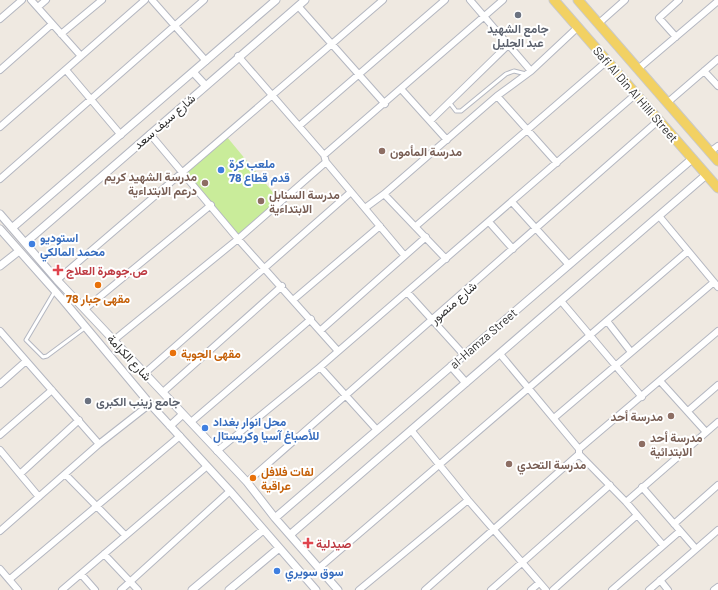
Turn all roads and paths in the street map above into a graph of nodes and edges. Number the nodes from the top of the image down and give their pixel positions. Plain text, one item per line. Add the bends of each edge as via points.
1 (22, 0) edge
2 (31, 0) edge
3 (46, 0) edge
4 (102, 0) edge
5 (145, 0) edge
6 (152, 0) edge
7 (204, 0) edge
8 (276, 0) edge
9 (304, 0) edge
10 (383, 0) edge
11 (445, 0) edge
12 (470, 0) edge
13 (503, 0) edge
14 (554, 0) edge
15 (578, 0) edge
16 (625, 0) edge
17 (679, 0) edge
18 (718, 1) edge
19 (298, 6) junction
20 (38, 7) junction
21 (483, 17) junction
22 (0, 19) edge
23 (52, 24) junction
24 (598, 24) junction
25 (175, 26) junction
26 (578, 27) junction
27 (62, 34) junction
28 (676, 37) junction
29 (332, 44) junction
30 (508, 45) junction
31 (81, 56) junction
32 (238, 56) junction
33 (718, 59) edge
34 (206, 61) junction
35 (607, 61) junction
36 (638, 69) junction
37 (0, 70) edge
38 (66, 70) junction
39 (704, 71) junction
40 (193, 72) junction
41 (528, 72) junction
42 (359, 74) junction
43 (205, 86) junction
44 (718, 86) edge
45 (401, 89) junction
46 (636, 94) junction
47 (272, 96) junction
48 (497, 96) junction
49 (91, 99) junction
50 (449, 102) junction
51 (667, 103) junction
52 (385, 104) junction
53 (659, 120) junction
54 (430, 121) junction
55 (299, 126) junction
56 (0, 127) edge
57 (528, 130) junction
58 (121, 134) junction
59 (150, 134) junction
60 (447, 140) junction
61 (718, 146) edge
62 (710, 152) junction
63 (324, 155) junction
64 (692, 158) junction
65 (718, 161) edge
66 (326, 162) junction
67 (557, 163) junction
68 (183, 172) junction
69 (706, 175) junction
70 (0, 179) edge
71 (718, 188) edge
72 (351, 192) junction
73 (384, 194) junction
74 (512, 202) junction
75 (210, 205) junction
76 (365, 208) junction
77 (0, 214) edge
78 (659, 216) junction
79 (489, 222) junction
80 (380, 226) junction
81 (416, 226) junction
82 (12, 228) junction
83 (537, 228) junction
84 (0, 229) edge
85 (6, 236) junction
86 (426, 237) junction
87 (238, 239) junction
88 (0, 241) edge
89 (25, 243) junction
90 (513, 249) junction
91 (19, 251) junction
92 (688, 251) junction
93 (404, 255) junction
94 (446, 259) junction
95 (569, 265) junction
96 (0, 266) edge
97 (265, 267) junction
98 (57, 280) junction
99 (714, 282) junction
100 (282, 286) junction
101 (718, 287) edge
102 (55, 291) junction
103 (407, 292) junction
104 (293, 300) junction
105 (561, 301) junction
106 (85, 309) junction
107 (310, 319) junction
108 (433, 319) junction
109 (607, 321) junction
110 (86, 327) junction
111 (321, 330) junction
112 (0, 331) edge
113 (718, 331) edge
114 (590, 336) junction
115 (114, 340) junction
116 (338, 351) junction
117 (631, 352) junction
118 (500, 354) junction
119 (464, 355) junction
120 (26, 361) junction
121 (451, 366) junction
122 (615, 366) junction
123 (320, 367) junction
124 (145, 373) junction
125 (660, 381) junction
126 (466, 383) junction
127 (0, 384) edge
128 (718, 385) edge
129 (528, 388) junction
130 (52, 390) junction
131 (163, 392) junction
132 (345, 396) junction
133 (642, 397) junction
134 (150, 404) junction
135 (688, 411) junction
136 (183, 414) junction
137 (554, 418) junction
138 (79, 420) junction
139 (191, 422) junction
140 (718, 422) edge
141 (170, 426) junction
142 (377, 430) junction
143 (411, 430) junction
144 (706, 432) junction
145 (0, 435) edge
146 (180, 436) junction
147 (99, 444) junction
148 (0, 450) edge
149 (217, 451) junction
150 (579, 451) junction
151 (439, 465) junction
152 (206, 467) junction
153 (20, 474) junction
154 (65, 474) junction
155 (246, 482) junction
156 (718, 484) edge
157 (610, 485) junction
158 (642, 487) junction
159 (230, 491) junction
160 (39, 497) junction
161 (468, 500) junction
162 (626, 502) junction
163 (97, 507) junction
164 (636, 516) junction
165 (275, 518) junction
166 (674, 524) junction
167 (494, 528) junction
168 (262, 530) junction
169 (718, 530) edge
170 (680, 531) junction
171 (0, 532) edge
172 (291, 534) junction
173 (125, 536) junction
174 (663, 545) junction
175 (279, 548) junction
176 (696, 549) junction
177 (104, 554) junction
178 (522, 563) junction
179 (319, 568) junction
180 (0, 569) edge
181 (81, 574) junction
182 (10, 579) junction
183 (660, 580) junction
184 (130, 582) junction
185 (539, 583) junction
186 (718, 586) edge
187 (18, 590) edge
188 (62, 590) edge
189 (95, 590) edge
190 (121, 590) edge
191 (138, 590) edge
192 (192, 590) edge
193 (229, 590) edge
194 (316, 590) edge
195 (338, 590) edge
196 (360, 590) edge
197 (425, 590) edge
198 (491, 590) edge
199 (531, 590) edge
200 (546, 590) edge
201 (553, 590) edge
202 (612, 590) edge
203 (649, 590) edge
204 (668, 590) edge
205 (714, 590) edge

1 - 22 street
2 - 20 street
3 - 20 street
4 - 27 street
5 - 31 street
6 - 25 street
7 - 25 street
8 - 34 street, شارع سيف سعد
9 - 19 street, شارع سيف سعد
10 - 29 street
11 - 42 street
12 - 21 street
13 - 21 street
14 - 26 main road, Safi Al Din Al Hilli Street
15 - 24 main road, Safi Al Din Al Hilli Street
16 - 24 street
17 - 28 street via 659,18
18 - 28 street
19 - 29 street
19 - 32 street, شارع سيف سعد
20 - 23 street
21 - 30 street
21 - 45 street
23 - 27 street
23 - 37 street
24 - 36 main road, Safi Al Din Al Hilli Street
25 - 34 street
25 - 49 street
26 - 35 main road, Safi Al Din Al Hilli Street
26 - 41 street
27 - 31 street
28 - 36 street
29 - 42 street
29 - 47 street
30 - 41 street
30 - 50 street
31 - 38 street
32 - 43 street, شارع سيف سعد
32 - 47 street
33 - 39 street
34 - 40 street, شارع سيف سعد
35 - 46 main road, Safi Al Din Al Hilli Street
35 - 57 street
36 - 51 main road, Safi Al Din Al Hilli Street
38 - 49 street
38 - 56 street
39 - 44 street
39 - 51 street
40 - 43 street
40 - 58 street, شارع سيف سعد
41 - 48 street
41 - 50 lane via 514,71 506,74 462,111 456,111
42 - 52 street
42 - 55 street
43 - 59 street, شارع سيف سعد
45 - 52 street
45 - 54 street
46 - 53 main road, Safi Al Din Al Hilli Street
46 - 67 street
47 - 55 street
47 - 68 street
48 - 57 street
48 - 60 street
49 - 58 street
49 - 70 street
50 - 54 street
51 - 62 main road, Safi Al Din Al Hilli Street
52 - 63 street
53 - 64 main road, Safi Al Din Al Hilli Street
53 - 83 street, شارع منصور
54 - 60 street
55 - 63 street
57 - 67 street
57 - 81 street
58 - 82 street, شارع سيف سعد
59 - 68 street
59 - 89 street, شارع سيف سعد
60 - 73 street
61 - 62 street
62 - 65 main road, Safi Al Din Al Hilli Street
63 - 66 street
64 - 69 main road, Safi Al Din Al Hilli Street
64 - 95 street, al-Hamza Street
66 - 72 street
66 - 87 street
67 - 74 street
68 - 75 street
68 - 98 street
69 - 71 main road, Safi Al Din Al Hilli Street
69 - 78 street, al-Hamza Street
72 - 76 street
72 - 97 street
73 - 76 street
73 - 81 street
74 - 79 street
74 - 83 street
75 - 87 street
75 - 106 street
76 - 80 street
77 - 82 street, شارع الكرامة
78 - 92 street
78 - 105 street, al-Hamza Street
79 - 90 street
79 - 94 street
80 - 93 street
80 - 104 street
81 - 86 street
82 - 89 street, شارع الكرامة
83 - 90 street, شارع منصور
83 - 95 street
84 - 85 street, شارع الكرامة
85 - 88 street
85 - 91 street, شارع الكرامة
86 - 93 street
86 - 94 street
87 - 97 street
87 - 115 street
89 - 98 street, شارع الكرامة
90 - 108 street, شارع منصور
91 - 96 street
91 - 102 street, شارع الكرامة
92 - 99 street
92 - 109 street
93 - 111 street
94 - 103 street
95 - 119 street, al-Hamza Street
97 - 100 street
97 - 124 street
98 - 106 street, شارع الكرامة
99 - 101 street
99 - 117 street
100 - 104 street
100 - 131 street
102 - 110 street, شارع الكرامة
102 - 110 lane via 26,340 43,357
103 - 108 street
103 - 116 street
104 - 107 street
105 - 114 street
105 - 118 street, al-Hamza Street
106 - 115 street, شارع الكرامة
107 - 111 street
107 - 139 street
108 - 119 street
108 - 132 street, شارع منصور
109 - 114 street
109 - 117 street
110 - 134 street, شارع الكرامة
111 - 116 street
112 - 120 street
113 - 125 street
114 - 122 street
114 - 129 street
115 - 124 street, شارع الكرامة
116 - 123 street
117 - 122 street
118 - 126 street, al-Hamza Street
118 - 129 street
119 - 121 street, al-Hamza Street
120 - 127 street
120 - 130 street
121 - 126 street
121 - 142 street, al-Hamza Street
122 - 133 street
122 - 137 street
123 - 132 street
123 - 149 street
124 - 131 street, شارع الكرامة
125 - 133 street
125 - 135 street
126 - 143 street, al-Hamza Street
128 - 135 street
129 - 137 street
129 - 151 street
130 - 138 street
130 - 145 street
131 - 136 street, شارع الكرامة
132 - 142 street
132 - 155 street, شارع منصور
133 - 150 street
134 - 141 street, شارع الكرامة
134 - 147 street
135 - 144 street
136 - 139 street, شارع الكرامة
136 - 141 street
137 - 150 street
138 - 147 street
138 - 153 street
139 - 149 street, شارع الكرامة
140 - 144 street
141 - 146 street, شارع الكرامة
142 - 165 street, al-Hamza Street
143 - 151 street
143 - 172 street, al-Hamza Street
144 - 158 street
146 - 152 street, شارع الكرامة
146 - 163 street
147 - 154 street
148 - 153 street
149 - 155 street, شارع الكرامة
150 - 157 street
150 - 167 street
151 - 161 street
151 - 179 street
152 - 159 street, شارع الكرامة
152 - 173 street
153 - 160 street
154 - 160 street
154 - 163 street
155 - 165 street, شارع الكرامة
156 - 166 street
157 - 162 street
157 - 178 street
158 - 162 street
158 - 166 street
159 - 168 street, شارع الكرامة
159 - 184 street
160 - 171 street
161 - 167 street
161 - 196 street
162 - 164 street
163 - 173 street
163 - 182 street
164 - 174 street
164 - 201 street
165 - 172 street, شارع الكرامة
166 - 170 street
167 - 178 street
167 - 197 street
168 - 175 street, شارع الكرامة
168 - 192 street
169 - 176 street
170 - 174 street
170 - 176 street
172 - 179 street, شارع الكرامة
173 - 177 street
174 - 202 street
175 - 193 street
175 - 194 street, شارع الكرامة
176 - 183 street
177 - 181 street
177 - 184 street
178 - 185 street
178 - 198 street
179 - 195 street, شارع الكرامة
180 - 182 street
181 - 188 street
181 - 189 street
182 - 187 street
183 - 203 street
183 - 204 street
184 - 190 street
184 - 191 street
185 - 199 street
185 - 200 street
186 - 205 street

